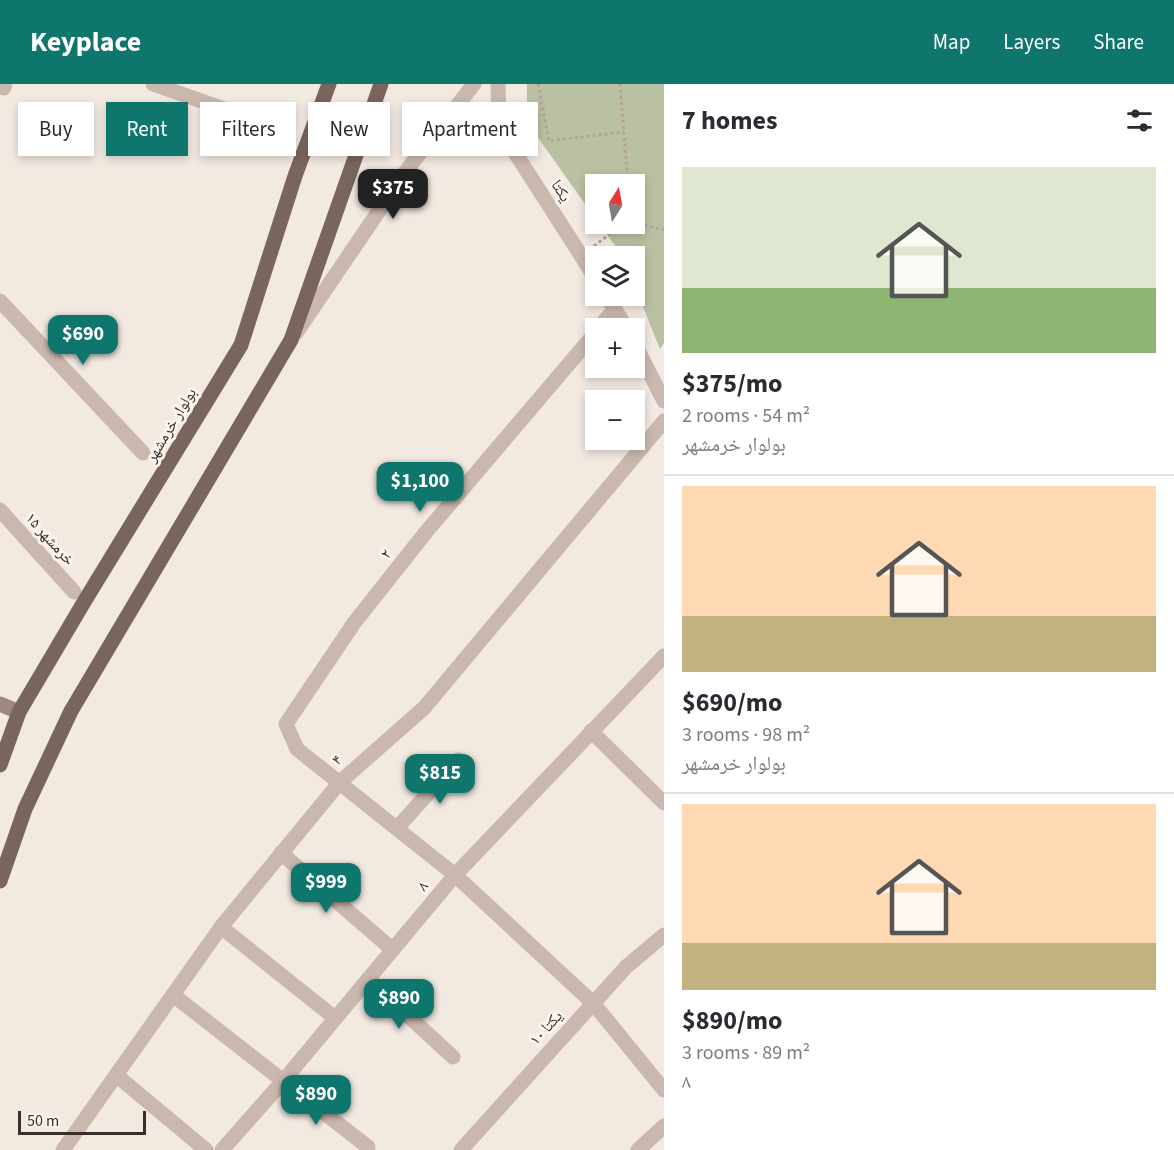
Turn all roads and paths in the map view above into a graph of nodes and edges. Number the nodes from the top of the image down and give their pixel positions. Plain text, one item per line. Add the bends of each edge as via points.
1 (153, 84) edge
2 (329, 84) edge
3 (381, 84) edge
4 (474, 84) edge
5 (498, 84) edge
6 (538, 84) edge
7 (620, 84) edge
8 (204, 102) edge
9 (624, 132) junction
10 (627, 174) edge
11 (645, 225) edge
12 (664, 230) edge
13 (610, 234) edge
14 (581, 256) junction
15 (585, 262) edge
16 (0, 301) edge
17 (613, 306) edge
18 (615, 309) junction
19 (607, 318) edge
20 (621, 318) edge
21 (291, 340) junction
22 (585, 344) edge
23 (645, 364) edge
24 (664, 401) edge
25 (664, 421) edge
26 (143, 453) dead end
27 (0, 510) edge
28 (74, 592) dead end
29 (664, 656) edge
30 (0, 704) edge
31 (19, 712) junction
32 (591, 731) junction
33 (458, 760) dead end
34 (0, 765) edge
35 (340, 782) junction
36 (664, 803) edge
37 (398, 828) junction
38 (281, 853) junction
39 (455, 875) junction
40 (0, 881) edge
41 (221, 927) junction
42 (664, 935) edge
43 (393, 950) junction
44 (368, 979) junction
45 (173, 995) junction
46 (593, 1003) junction
47 (336, 1018) junction
48 (453, 1057) dead end
49 (116, 1075) junction
50 (284, 1080) junction
51 (664, 1090) edge
52 (664, 1126) edge
53 (368, 1147) dead end
54 (63, 1150) edge
55 (206, 1150) edge
56 (222, 1150) edge
57 (461, 1150) edge
58 (638, 1150) edge

1 - 8 street
2 - 31 main road, بولوار خرمشهر via 241,345
3 - 21 main road
4 - 21 street via 406,171
5 - 14 street, یکتا via 499,117 507,140
6 - 9 path via 549,141
7 - 9 path
9 - 10 path
11 - 12 path
13 - 14 path
14 - 15 street, یکتا
16 - 26 street
17 - 18 street
18 - 19 street, ۲
18 - 20 street
21 - 40 main road via 71,711 25,809
22 - 35 street, ۲ via 368,605 286,724 297,749
23 - 24 street
25 - 35 street, ۴ via 424,708
27 - 28 street, ۱۵ خرمشهر
29 - 32 street, ۸
30 - 31 main road
31 - 34 main road, بولوار خرمشهر
32 - 36 street
32 - 39 street, ۸
33 - 37 street
35 - 37 street
35 - 38 street, ۴
37 - 39 street
38 - 41 street, ۴
38 - 43 street
39 - 43 street, ۸
39 - 46 street
41 - 45 street, ۴
41 - 47 street
42 - 46 street, ۱۰ یکتا
43 - 44 street, ۸
44 - 47 street, ۸
44 - 48 street
45 - 49 street, ۴
45 - 50 street
46 - 51 street
46 - 57 street, ۱۰ یکتا
47 - 50 street, ۸
49 - 54 street, ۴
49 - 55 street
50 - 53 street
50 - 56 street, ۸
52 - 58 street

